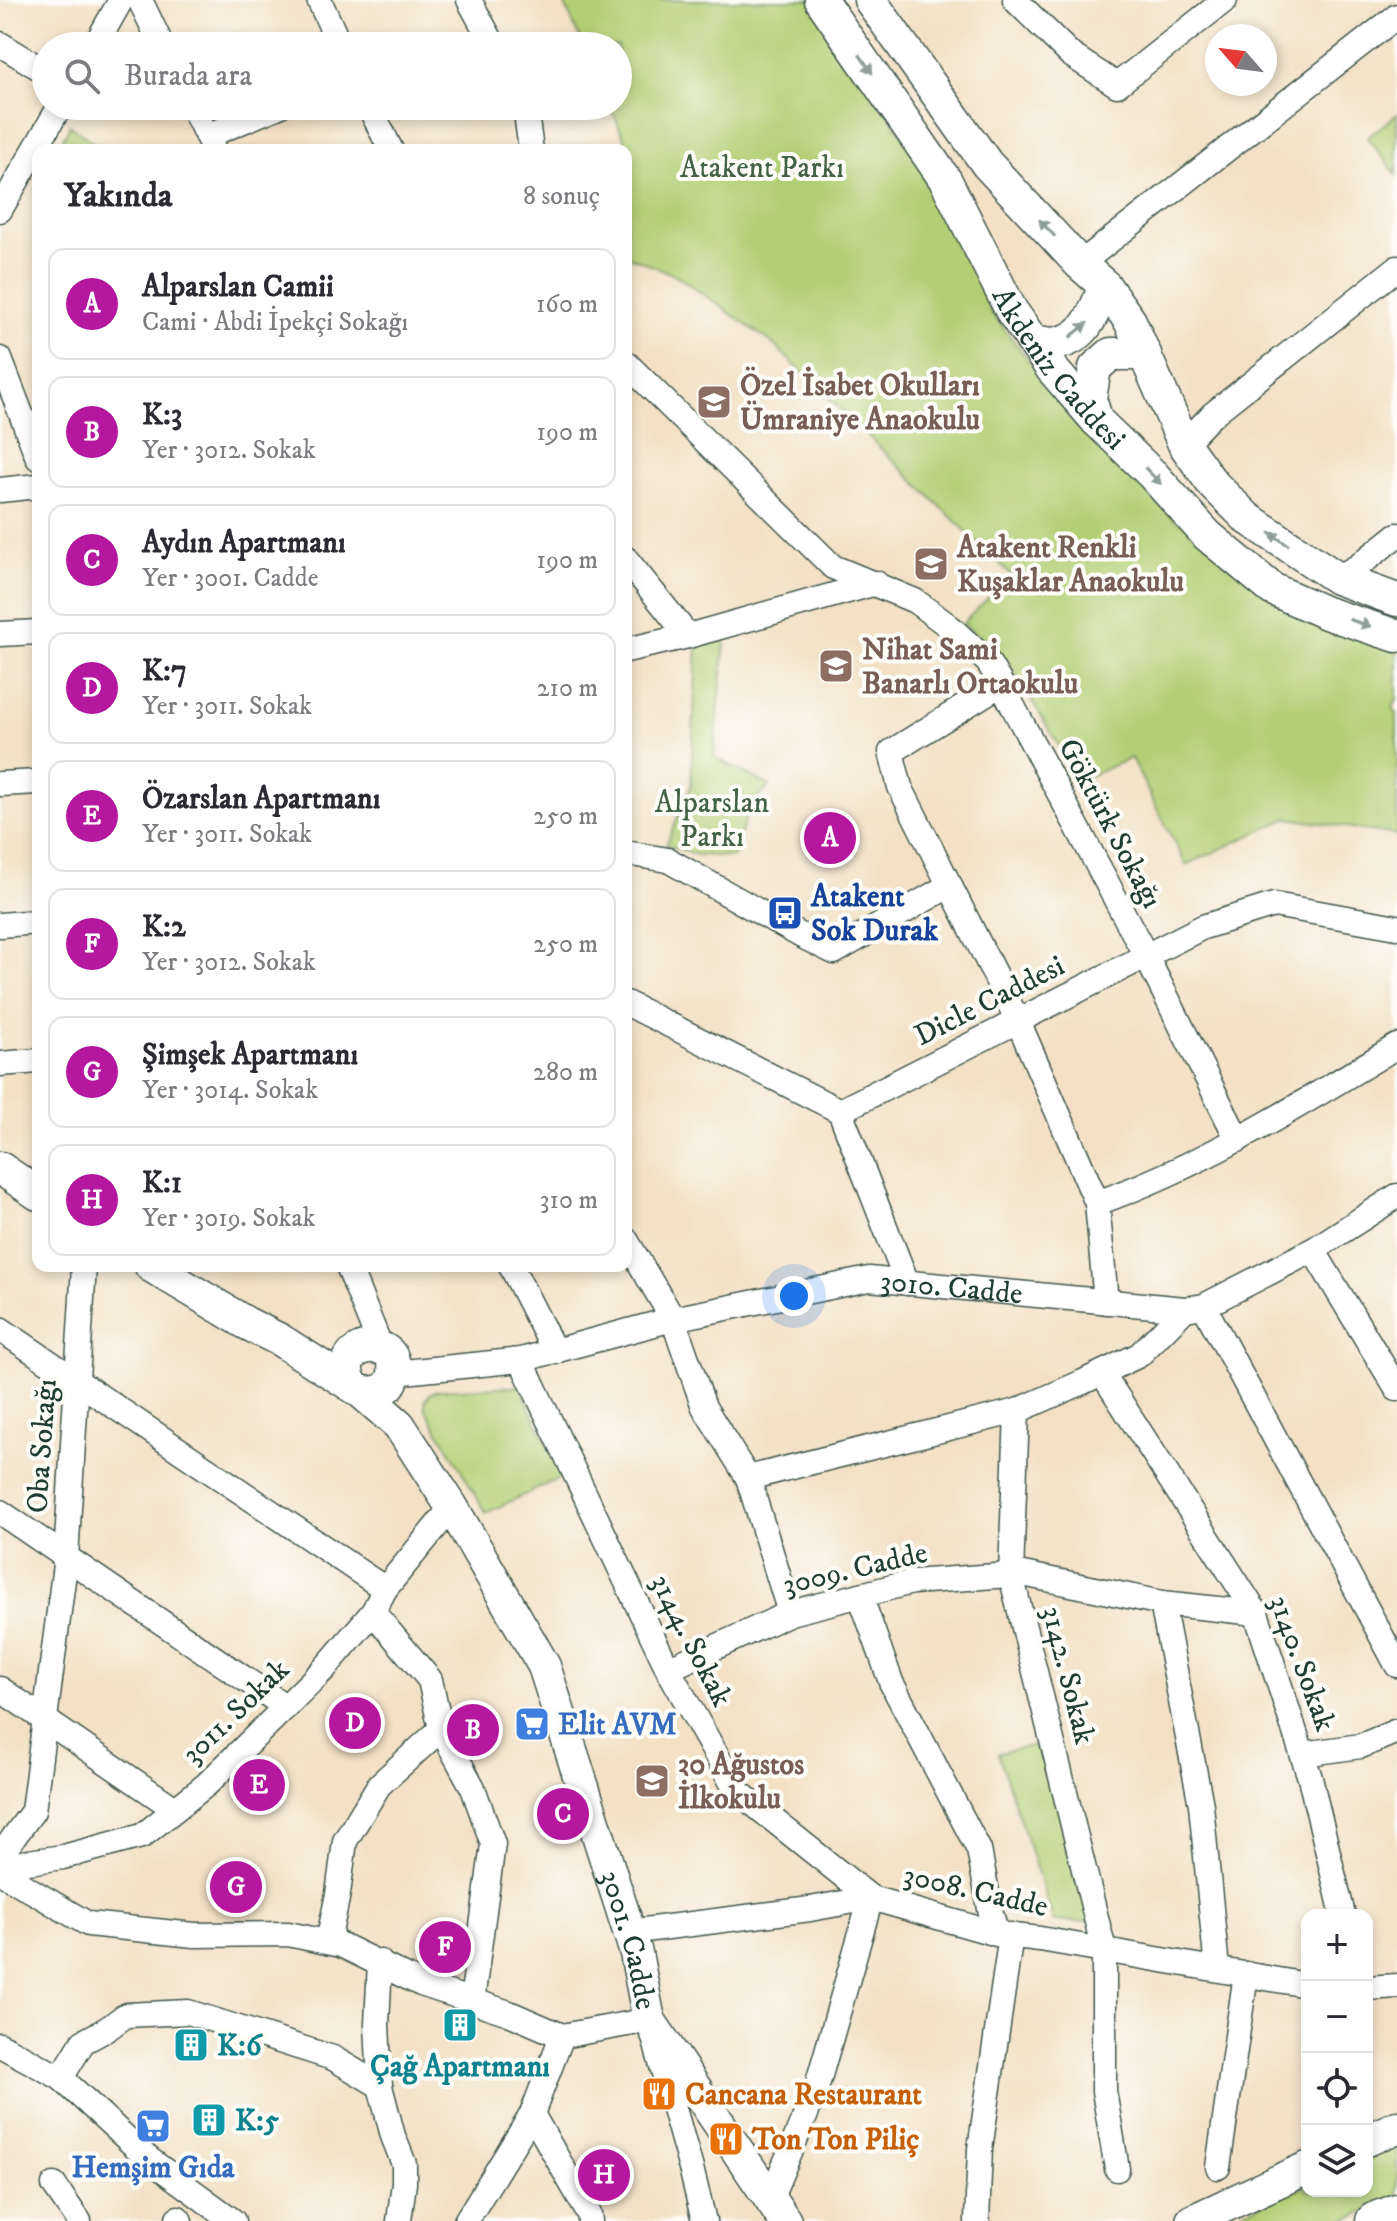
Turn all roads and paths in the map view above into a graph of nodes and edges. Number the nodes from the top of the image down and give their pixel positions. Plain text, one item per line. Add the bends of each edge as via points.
1 (121, 0) edge
2 (140, 0) edge
3 (319, 0) edge
4 (469, 0) edge
5 (821, 0) edge
6 (870, 0) edge
7 (1015, 0) edge
8 (1218, 2) edge
9 (1397, 16) edge
10 (103, 32) edge
11 (155, 32) edge
12 (334, 32) edge
13 (486, 32) edge
14 (0, 44) edge
15 (32, 63) edge
16 (52, 120) edge
17 (199, 120) edge
18 (253, 120) edge
19 (376, 120) edge
20 (527, 120) edge
21 (211, 143) edge
22 (38, 144) edge
23 (388, 144) edge
24 (530, 144) edge
25 (32, 155) edge
26 (0, 210) edge
27 (1080, 264) junction
28 (1397, 268) edge
29 (1105, 286) junction
30 (1032, 341) junction
31 (1145, 354) junction
32 (0, 359) edge
33 (632, 369) edge
34 (1097, 421) junction
35 (32, 442) edge
36 (1184, 444) junction
37 (32, 487) edge
38 (0, 490) edge
39 (1397, 535) edge
40 (632, 566) edge
41 (1337, 578) junction
42 (876, 583) junction
43 (1397, 600) edge
44 (32, 632) edge
45 (0, 634) edge
46 (688, 636) junction
47 (1397, 636) edge
48 (632, 649) edge
49 (1001, 684) junction
50 (32, 782) edge
51 (0, 784) edge
52 (632, 854) edge
53 (950, 885) junction
54 (32, 922) edge
55 (0, 925) edge
56 (1397, 927) edge
57 (1146, 956) junction
58 (632, 1006) edge
59 (1018, 1021) junction
60 (1397, 1046) edge
61 (32, 1061) edge
62 (0, 1064) edge
63 (840, 1111) junction
64 (1238, 1140) junction
65 (0, 1168) edge
66 (32, 1190) edge
67 (1396, 1197) edge
68 (1097, 1203) junction
69 (632, 1250) edge
70 (1313, 1250) junction
71 (84, 1272) edge
72 (161, 1272) edge
73 (350, 1272) edge
74 (514, 1272) edge
75 (907, 1283) junction
76 (1106, 1302) junction
77 (1194, 1308) junction
78 (673, 1319) junction
79 (0, 1329) edge
80 (280, 1340) junction
81 (555, 1352) junction
82 (378, 1359) junction
83 (521, 1360) junction
84 (1102, 1373) junction
85 (77, 1382) junction
86 (357, 1389) junction
87 (1397, 1389) edge
88 (1017, 1411) junction
89 (748, 1478) junction
90 (452, 1507) junction
91 (0, 1512) edge
92 (66, 1557) junction
93 (1011, 1575) junction
94 (385, 1589) junction
95 (860, 1595) junction
96 (1162, 1603) junction
97 (373, 1612) junction
98 (790, 1613) junction
99 (1256, 1613) junction
100 (1397, 1665) edge
101 (668, 1669) junction
102 (0, 1689) edge
103 (286, 1707) junction
104 (45, 1720) junction
105 (441, 1729) junction
106 (1397, 1731) edge
107 (1303, 1754) junction
108 (175, 1809) junction
109 (0, 1856) edge
110 (0, 1869) edge
111 (871, 1898) junction
112 (1342, 1909) edge
113 (629, 1932) junction
114 (1004, 1934) junction
115 (328, 1942) junction
116 (1104, 1950) junction
117 (380, 1962) junction
118 (1217, 1969) junction
119 (1246, 1974) junction
120 (1301, 1984) edge
121 (1397, 1986) edge
122 (1373, 1988) edge
123 (472, 2001) junction
124 (649, 2020) junction
125 (562, 2036) junction
126 (0, 2045) edge
127 (61, 2078) junction
128 (380, 2086) junction
129 (532, 2114) junction
130 (1397, 2127) edge
131 (1373, 2137) edge
132 (1218, 2167) dead end
133 (1117, 2169) dead end
134 (1301, 2171) edge
135 (54, 2185) dead end
136 (777, 2210) edge
137 (1397, 2212) edge
138 (79, 2221) edge
139 (233, 2221) edge
140 (399, 2221) edge
141 (466, 2221) edge
142 (590, 2221) edge
143 (704, 2221) edge
144 (977, 2221) edge
145 (1192, 2221) edge
146 (1374, 2221) edge

1 - 10 street
2 - 11 street
3 - 12 street
4 - 13 street
5 -> 30 main road, Akdeniz Caddesi via 946,181
27 -> 6 main road, Akdeniz Caddesi via 987,164
7 - 8 street via 1071,55 1117,85
9 - 27 street
14 - 15 street
16 - 22 street
17 - 21 street
18 - 21 street
19 - 23 street
20 - 24 street
25 - 26 street
27 - 29 main road, Akdeniz Caddesi
28 - 36 street via 1213,414
30 -> 29 main road via 1057,344 1088,326
29 - 31 main road, Akdeniz Caddesi
30 - 34 main road, Akdeniz Caddesi
31 - 34 main road via 1111,354 1095,368 1090,399
31 - 36 main road, Akdeniz Caddesi
32 - 35 street
33 - 42 street, Göktürk Sokağı via 833,567
34 -> 47 main road, Akdeniz Caddesi via 1207,535 1272,589
41 -> 36 main road, Akdeniz Caddesi via 1247,518
37 - 38 street
39 - 41 street
40 - 46 street
41 - 43 main road, Akdeniz Caddesi
42 - 46 street
42 - 49 street, Göktürk Sokağı via 915,601 950,627 988,662
44 - 45 street
46 - 48 street
49 - 53 street via 891,752 900,787
49 - 57 street, Göktürk Sokağı
50 - 51 street
52 - 53 street via 668,860 834,952
53 - 59 street
54 - 55 street
56 - 57 street, Dicle Caddesi via 1274,905 1203,927
57 - 59 street, Dicle Caddesi
57 - 64 street, Göktürk Sokağı
58 - 63 street
59 - 63 street, Dicle Caddesi
59 - 68 street
60 - 64 street
61 - 62 street
63 - 75 street
64 - 68 street
65 - 66 main road
67 - 70 street
68 - 76 street
69 - 78 street
70 - 77 street
70 - 87 street
71 - 85 street, Oba Sokağı
72 - 80 main road
73 - 82 street
74 - 81 street
75 - 76 street, 3010. Cadde
75 - 78 street, 3010. Cadde via 869,1279
76 - 77 street, 3010. Cadde
77 - 84 street via 1139,1355
77 - 100 street
78 - 81 street, 3010. Cadde
78 - 89 street via 704,1407
79 - 85 street
80 - 82 main road
80 - 86 main road
81 - 83 street, 3010. Cadde
82 - 83 street, 3010. Cadde
82 - 86 main road, 3010. Cadde via 382,1391
82 - 90 main road
83 - 101 street, 3144. Sokak
84 - 88 street
84 - 99 street, 3140. Sokak
85 - 92 street, Oba Sokağı
85 - 94 street
86 - 90 main road via 399,1425
88 - 89 street
88 - 93 street, 3142. Sokak
89 - 98 street
90 - 94 street, 3011. Sokak
90 - 113 main road, 3001. Cadde via 544,1666
91 - 92 street
92 - 103 street
92 - 104 street, Oba Sokağı
93 - 95 street, 3009. Cadde via 912,1582
93 - 96 street, 3009. Cadde
93 - 116 street, 3142. Sokak
94 - 97 street, 3011. Sokak
95 - 98 street, 3009. Cadde
95 - 114 street via 891,1682 979,1850 991,1914
96 - 99 street, 3009. Cadde
96 - 118 street via 1201,1805
97 - 103 street, 3011. Sokak
97 - 105 street via 430,1680
98 - 101 street, 3009. Cadde
99 - 107 street, 3140. Sokak
101 - 111 street, 3144. Sokak via 736,1790
102 - 104 street
103 - 108 street, 3011. Sokak
104 - 108 street
104 - 109 street, Oba Sokağı via 33,1811
105 - 115 street via 379,1785 345,1841
105 - 123 street via 473,1788 493,1844
106 - 107 street via 1361,1746
107 - 112 street, 3140. Sokak
108 - 110 street, 3011. Sokak via 142,1836
110 - 115 street via 88,1924 194,1935 288,1934
111 - 113 street, 3008. Cadde
111 - 114 street, 3008. Cadde
111 - 136 street
113 - 124 main road, 3001. Cadde
114 - 116 street, 3008. Cadde
114 - 144 street
115 - 117 street
116 - 118 street, 3008. Cadde
116 - 133 street, 3142. Sokak via 1104,2091
117 - 123 street via 421,1984
117 - 128 street
118 - 119 street, 3008. Cadde
119 - 120 street, 3008. Cadde
119 - 132 street
121 - 122 street
123 - 125 street
124 - 125 street
124 - 136 main road, 3001. Cadde
124 - 143 street
125 - 129 street
126 - 127 street
127 - 128 street via 83,2042 126,2015 188,2012 333,2058
127 - 139 street via 150,2160
128 - 140 street via 404,2164
129 - 141 street
129 - 142 street
130 - 131 main road
134 - 145 main road
135 - 138 street
137 - 146 highway

